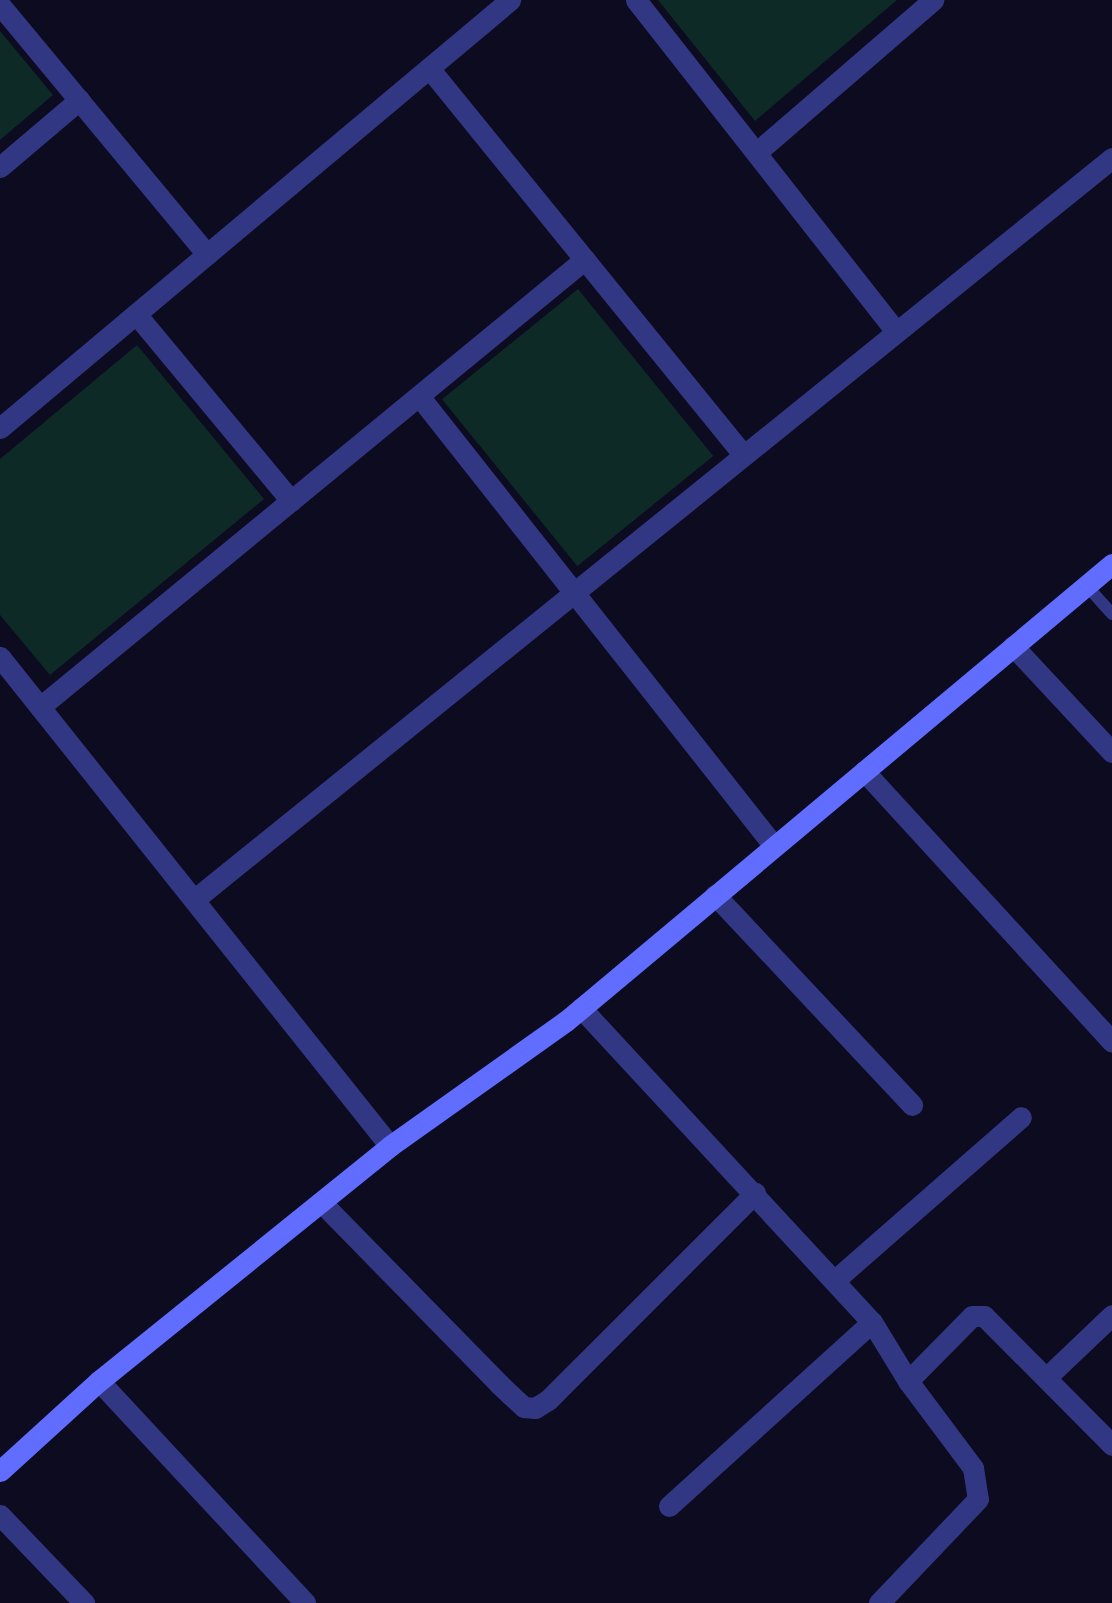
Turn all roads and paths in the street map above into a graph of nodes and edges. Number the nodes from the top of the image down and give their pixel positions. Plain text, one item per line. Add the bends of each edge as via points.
1 (510, 0) edge
2 (636, 0) edge
3 (933, 0) edge
4 (0, 5) edge
5 (429, 68) junction
6 (79, 100) junction
7 (757, 152) junction
8 (1112, 158) edge
9 (0, 167) edge
10 (207, 254) junction
11 (585, 259) junction
12 (136, 314) junction
13 (896, 332) junction
14 (419, 396) junction
15 (0, 428) edge
16 (744, 455) junction
17 (291, 501) junction
18 (1112, 564) edge
19 (1086, 585) junction
20 (574, 593) junction
21 (1112, 614) edge
22 (1013, 646) junction
23 (0, 657) edge
24 (40, 707) junction
25 (1112, 752) edge
26 (864, 771) junction
27 (775, 846) junction
28 (715, 895) junction
29 (195, 899) junction
30 (581, 1008) junction
31 (1112, 1042) edge
32 (912, 1105) dead end
33 (1021, 1118) dead end
34 (390, 1146) junction
35 (755, 1193) junction
36 (321, 1202) junction
37 (835, 1280) junction
38 (1112, 1315) edge
39 (872, 1322) junction
40 (1048, 1376) junction
41 (99, 1381) junction
42 (908, 1381) junction
43 (1112, 1445) edge
44 (0, 1471) edge
45 (669, 1506) dead end
46 (0, 1515) edge
47 (84, 1603) edge
48 (304, 1603) edge
49 (879, 1603) edge

1 - 5 street
2 - 7 street
3 - 7 street
4 - 6 street
5 - 10 street
5 - 11 street
6 - 9 street
6 - 10 street
7 - 13 street
8 - 13 street
10 - 12 street
11 - 14 street
11 - 16 street
12 - 15 street
12 - 17 street
13 - 16 street
14 - 17 street
14 - 20 street
16 - 20 street
17 - 24 street
18 - 19 street
19 - 21 lane
19 - 22 street
20 - 27 street
20 - 29 street
22 - 25 street
22 - 26 street
23 - 24 street
24 - 29 street
26 - 27 street
26 - 31 street
27 - 28 street
28 - 30 street
28 - 32 street
29 - 34 street
30 - 34 street
30 - 35 street
33 - 37 street
34 - 36 street
35 - 36 street via 535,1408 524,1407 499,1384
35 - 37 street
36 - 41 street
37 - 39 street
38 - 40 street
39 - 42 street
39 - 45 street
40 - 42 street via 984,1316 972,1316
40 - 43 street
41 - 44 street
41 - 48 street
42 - 49 street via 973,1468 978,1499
46 - 47 street

